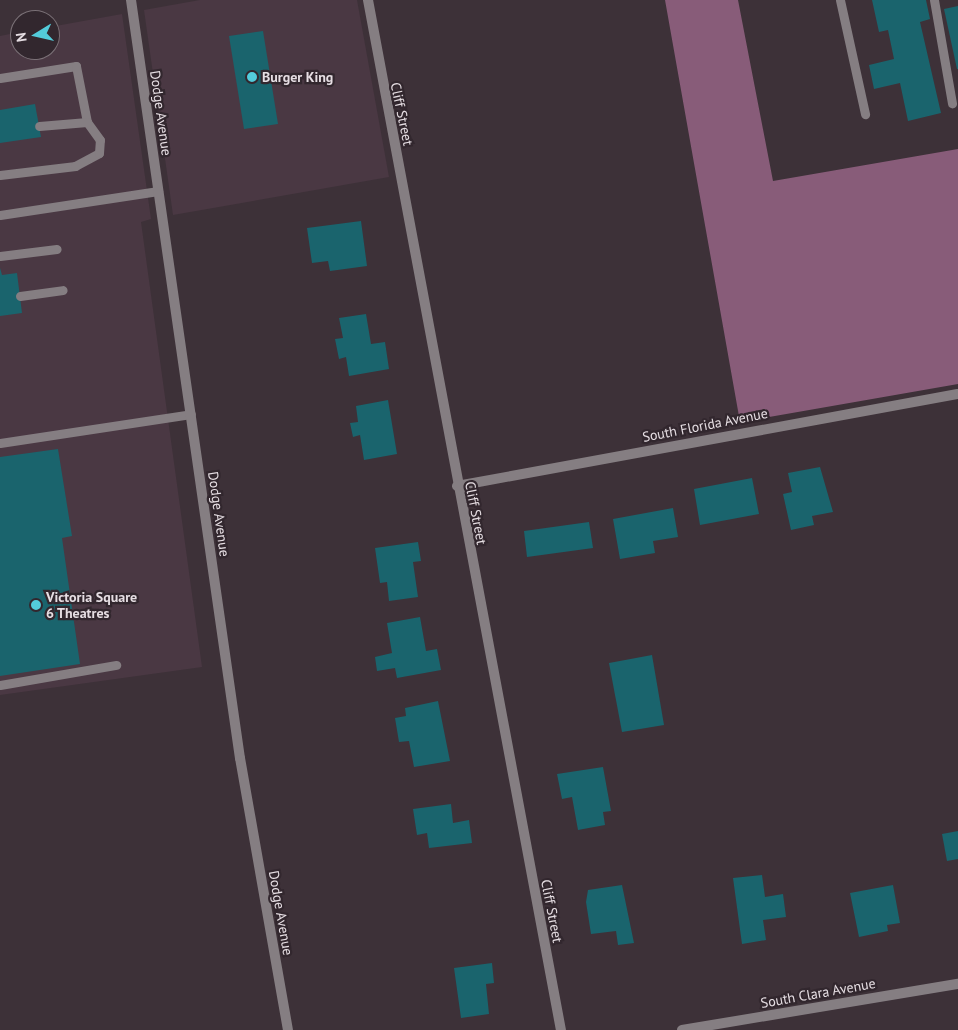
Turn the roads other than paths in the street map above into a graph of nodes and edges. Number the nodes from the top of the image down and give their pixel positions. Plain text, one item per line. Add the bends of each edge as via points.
1 (131, 0) edge
2 (368, 0) edge
3 (840, 0) edge
4 (934, 0) edge
5 (0, 78) edge
6 (952, 103) dead end
7 (865, 114) dead end
8 (87, 122) junction
9 (38, 126) dead end
10 (0, 175) edge
11 (158, 191) junction
12 (0, 215) edge
13 (57, 249) dead end
14 (0, 256) edge
15 (63, 290) dead end
16 (20, 296) dead end
17 (958, 394) edge
18 (191, 414) junction
19 (0, 443) edge
20 (457, 486) junction
21 (116, 665) dead end
22 (0, 685) edge
23 (958, 984) edge
24 (288, 1030) edge
25 (560, 1030) edge
26 (682, 1030) edge

1 - 11 street, Dodge Avenue
2 - 20 street, Cliff Street
3 - 7 lane
4 - 6 lane
5 - 8 lane via 76,66
8 - 9 lane
8 - 10 lane via 100,140 98,153 92,160
11 - 12 lane
11 - 18 street, Dodge Avenue
13 - 14 lane
15 - 16 lane
17 - 20 street, South Florida Avenue
18 - 19 lane
18 - 24 street, Dodge Avenue via 240,758
20 - 25 street, Cliff Street
21 - 22 lane
23 - 26 street, South Clara Avenue

